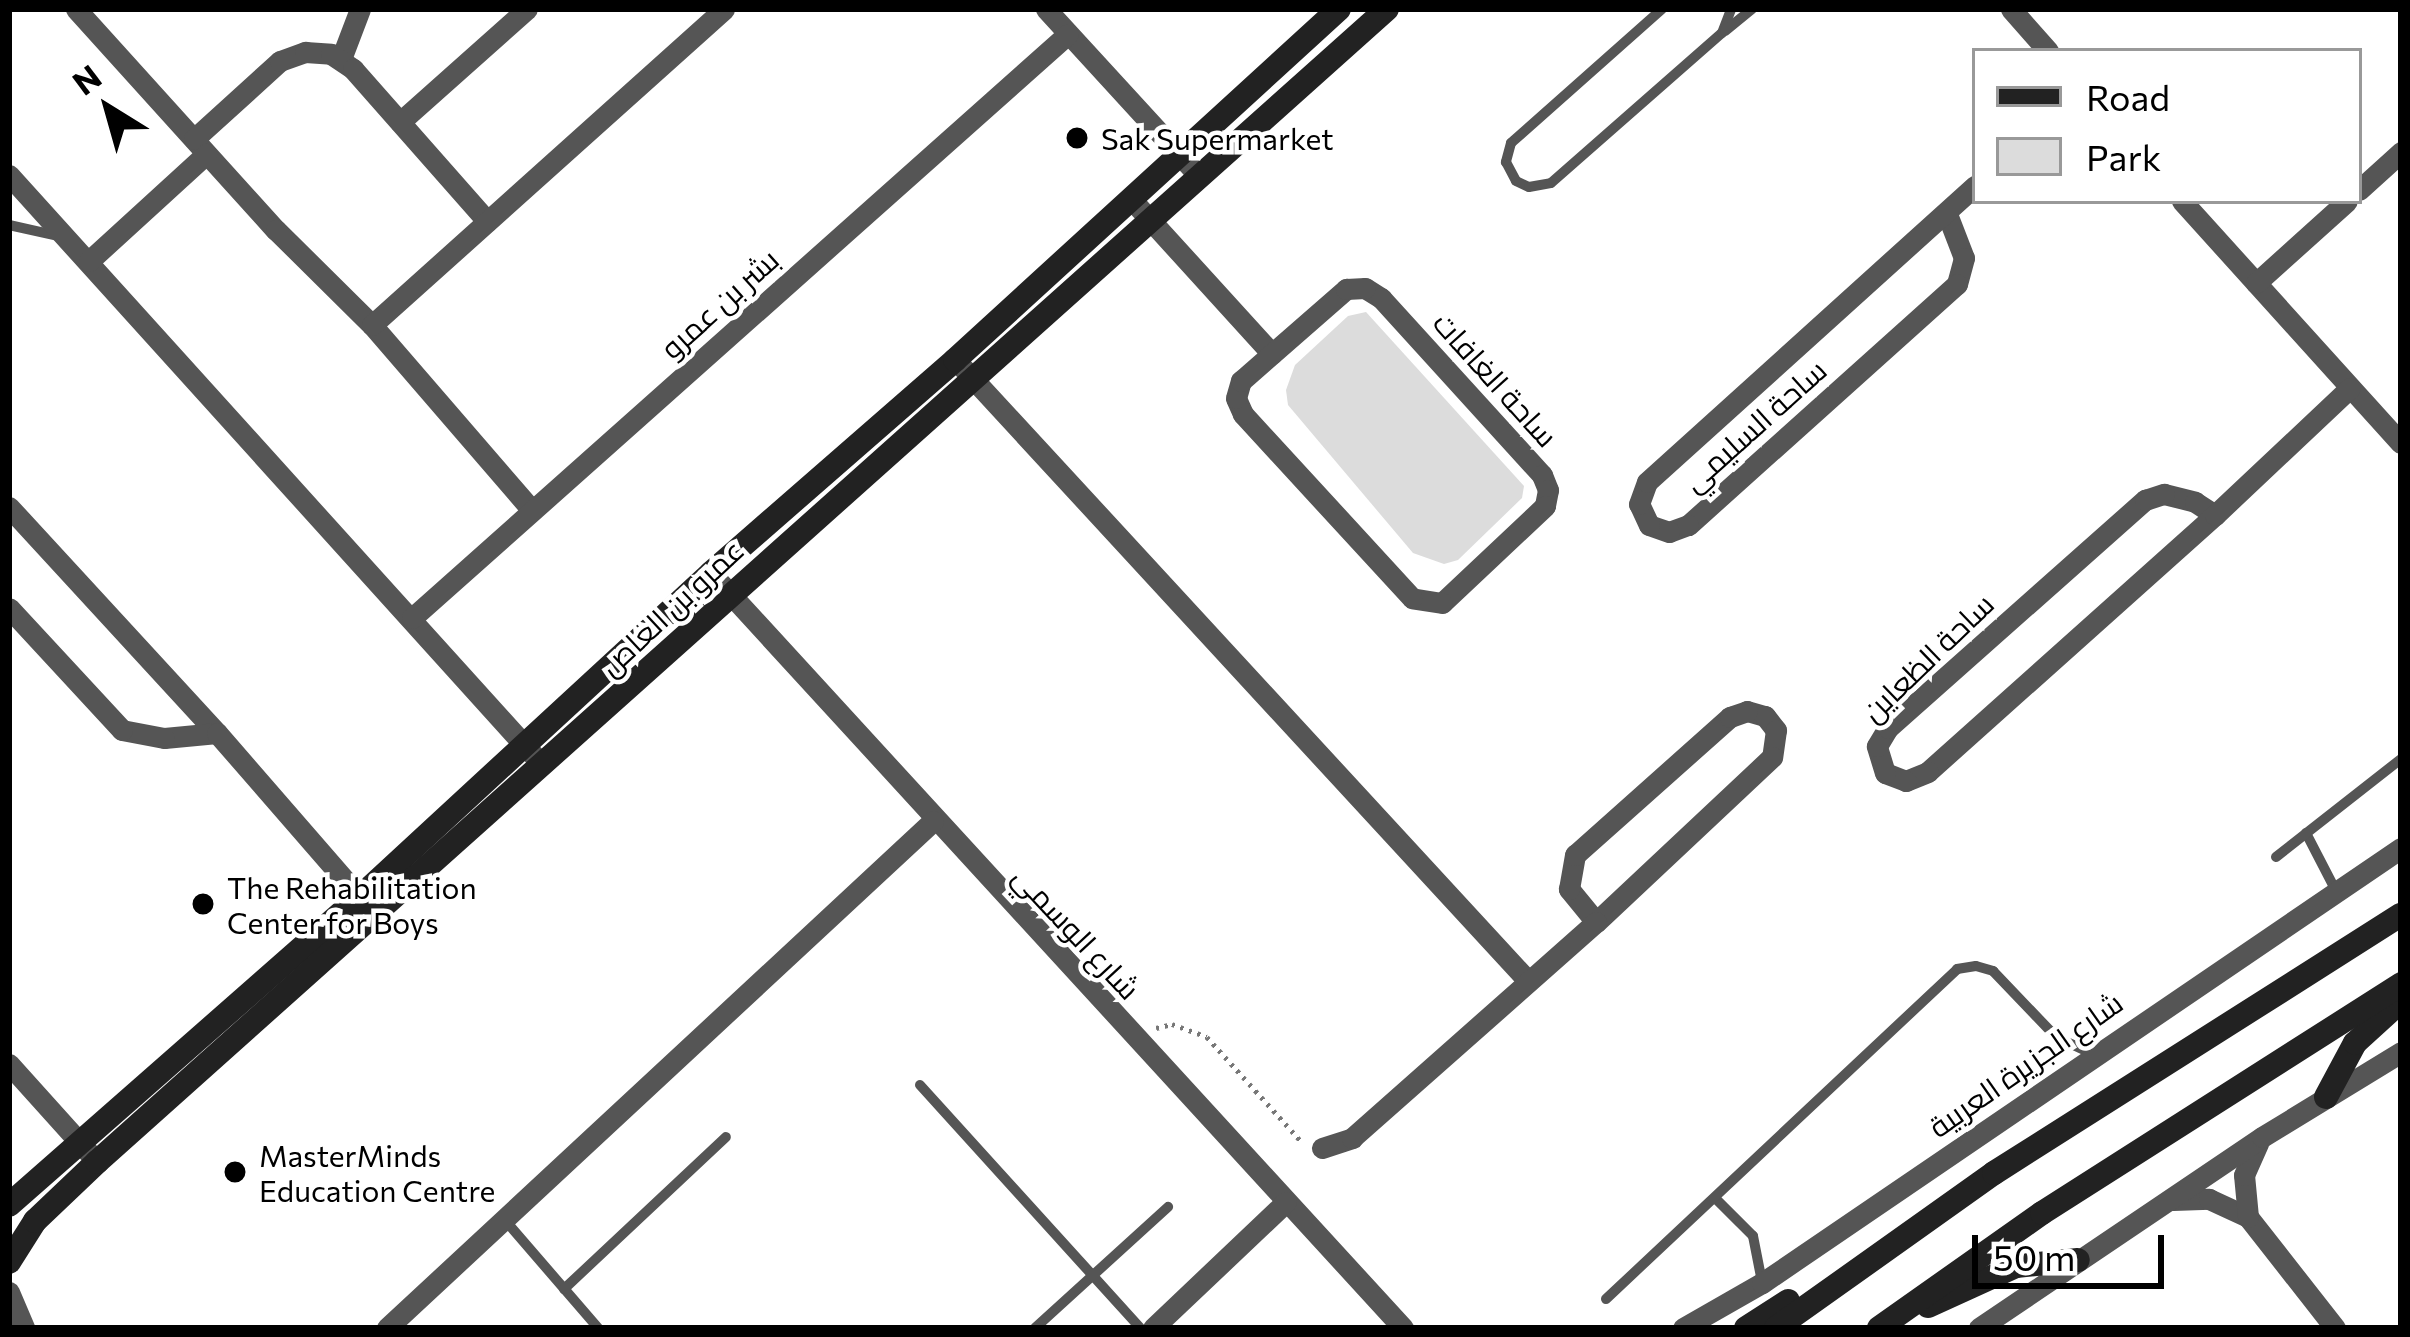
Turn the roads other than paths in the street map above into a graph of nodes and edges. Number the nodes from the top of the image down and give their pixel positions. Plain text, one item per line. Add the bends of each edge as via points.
1 (76, 9) edge
2 (360, 9) edge
3 (527, 9) edge
4 (724, 9) edge
5 (1046, 9) edge
6 (1339, 9) edge
7 (1387, 9) edge
8 (1662, 9) edge
9 (1731, 9) edge
10 (1752, 9) edge
11 (2011, 9) edge
12 (1722, 33) junction
13 (1068, 34) junction
14 (2045, 48) edge
15 (341, 58) junction
16 (400, 122) junction
17 (200, 146) junction
18 (2401, 152) edge
19 (1181, 156) junction
20 (9, 176) edge
21 (1199, 176) junction
22 (2362, 187) edge
23 (1972, 189) edge
24 (1132, 200) junction
25 (2185, 204) edge
26 (2344, 204) edge
27 (1947, 214) junction
28 (487, 221) junction
29 (1152, 221) junction
30 (9, 225) edge
31 (64, 237) junction
32 (89, 261) junction
33 (2256, 284) junction
34 (372, 325) junction
35 (1272, 355) junction
36 (956, 360) junction
37 (975, 381) junction
38 (2350, 388) junction
39 (2401, 443) edge
40 (9, 507) edge
41 (531, 509) junction
42 (2215, 515) junction
43 (712, 572) junction
44 (730, 592) junction
45 (9, 608) edge
46 (412, 618) junction
47 (217, 733) junction
48 (525, 748) junction
49 (2396, 762) edge
50 (544, 766) junction
51 (2401, 782) edge
52 (933, 821) junction
53 (2306, 833) junction
54 (2401, 848) edge
55 (2276, 857) dead end
56 (2336, 889) junction
57 (368, 906) junction
58 (2401, 915) edge
59 (1596, 922) junction
60 (1528, 981) junction
61 (2401, 984) edge
62 (2401, 1001) edge
63 (2401, 1052) edge
64 (2093, 1054) junction
65 (9, 1064) edge
66 (920, 1085) dead end
67 (2326, 1097) junction
68 (726, 1137) dead end
69 (2262, 1137) junction
70 (1322, 1148) road end
71 (89, 1153) junction
72 (1717, 1200) junction
73 (2166, 1201) junction
74 (1286, 1202) junction
75 (9, 1205) edge
76 (1168, 1208) dead end
77 (2248, 1217) junction
78 (504, 1220) junction
79 (2078, 1260) junction
80 (9, 1263) edge
81 (1845, 1275) junction
82 (1093, 1276) junction
83 (1762, 1282) junction
84 (564, 1288) junction
85 (9, 1291) edge
86 (1606, 1299) dead end
87 (1888, 1322) edge
88 (24, 1328) edge
89 (387, 1328) edge
90 (598, 1328) edge
91 (1035, 1328) edge
92 (1140, 1328) edge
93 (1153, 1328) edge
94 (1403, 1328) edge
95 (1682, 1328) edge
96 (1746, 1328) edge
97 (1776, 1328) edge
98 (1979, 1328) edge
99 (2336, 1328) edge

1 - 17 street
2 - 15 street
3 - 16 street
4 - 28 street
5 - 13 street
6 - 19 street, عمرو بن العاص
7 - 21 street, عمرو بن العاص
8 - 12 lane via 1511,143 1506,163 1516,181 1529,188 1551,183
9 - 12 lane
10 - 12 lane
11 - 14 street
13 - 19 street
13 - 41 street, بشر بن عمرو
15 - 16 street
15 - 17 street via 318,51 280,61
16 - 28 street
17 - 32 street
17 - 34 street
18 - 22 street
19 - 21 street
19 - 24 street, عمرو بن العاص
20 - 31 street
21 - 29 street, عمرو بن العاص
23 - 27 street, ساحة السليمي
24 - 29 street
24 - 36 street, عمرو بن العاص
25 - 33 street
26 - 33 street
27 - 27 street, ساحة السليمي via 1647,482 1639,504 1649,525 1669,532 1688,525 1957,284 1964,258
28 - 34 street
29 - 35 street
29 - 37 street, عمرو بن العاص
30 - 31 lane
31 - 32 street
32 - 46 street
33 - 38 street
34 - 41 street
35 - 35 street, ساحة الغافات via 1241,381 1238,406 1421,603 1451,598 1545,506 1542,475 1374,292 1346,289
36 - 37 street
36 - 43 street, عمرو بن العاص
37 - 44 street, عمرو بن العاص
37 - 60 street
38 - 39 street
38 - 42 street, ساحة الظعاين
40 - 47 street
41 - 46 street, بشر بن عمرو
42 - 42 street, ساحة الظعاين via 2169,494 2145,500 1888,728 1876,753 1885,773 1906,781 1928,772
43 - 44 street, شارع الوسمي
43 - 48 street, عمرو بن العاص
44 - 50 street, عمرو بن العاص
44 - 52 street, شارع الوسمي
45 - 47 street via 122,730 164,738
46 - 48 street
47 - 57 street
48 - 50 street
48 - 57 street, عمرو بن العاص
49 - 51 lane
49 - 53 lane
50 - 57 street, عمرو بن العاص
52 - 74 street, شارع الوسمي
52 - 78 street
53 - 55 lane
53 - 56 lane
54 - 56 street, شارع الجزيرة العربية
56 - 64 street, شارع الجزيرة العربية
57 - 71 street, عمرو بن العاص
58 - 81 street
59 - 59 street via 1772,757 1776,730 1765,716 1730,717 1575,855 1569,889
59 - 60 street
60 - 70 street via 1352,1138
61 - 87 street via 2042,1213
62 - 67 street via 2342,1060
63 - 67 street
64 - 72 lane via 2056,1037 1993,971 1958,969
64 - 83 street, شارع الجزيرة العربية
65 - 71 street
66 - 82 lane
67 - 69 street
68 - 84 lane
69 - 73 street
69 - 77 street via 2244,1175
71 - 75 street, عمرو بن العاص
71 - 80 street, عمرو بن العاص
72 - 83 lane via 1753,1236
72 - 86 lane
73 - 77 street via 2209,1199
73 - 79 street
74 - 93 street
74 - 94 street, شارع الوسمي
76 - 82 lane
77 - 99 street
78 - 84 lane
78 - 89 street
79 - 87 street via 2016,1266
79 - 98 street
80 - 85 street
81 - 96 street
81 - 97 street
82 - 91 lane
82 - 92 lane
83 - 95 street, شارع الجزيرة العربية
84 - 90 lane
85 - 88 street

